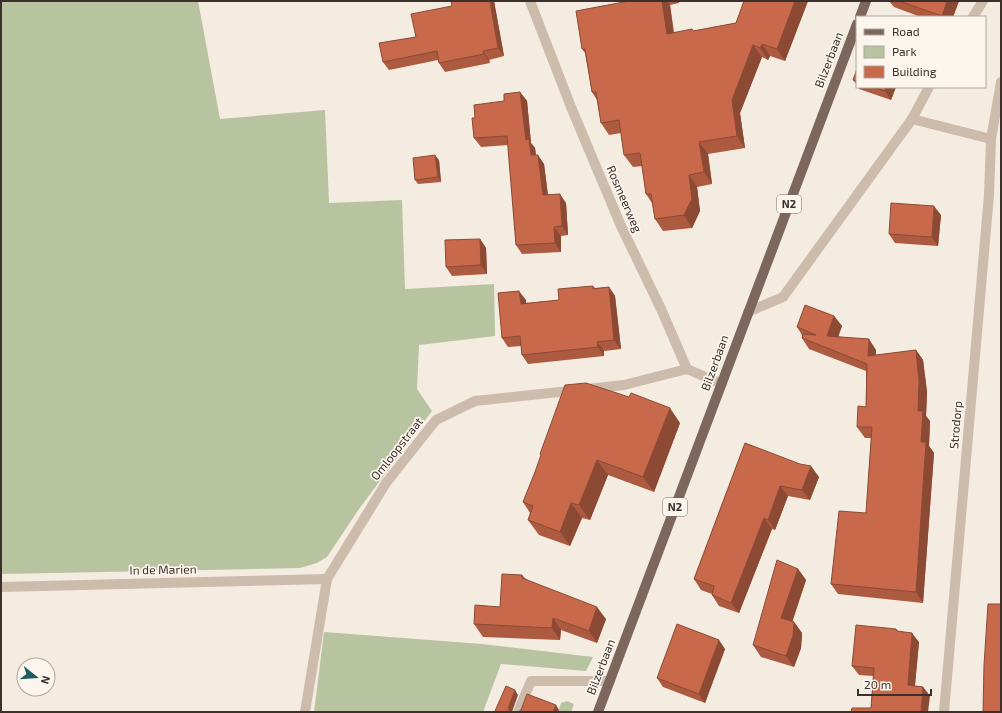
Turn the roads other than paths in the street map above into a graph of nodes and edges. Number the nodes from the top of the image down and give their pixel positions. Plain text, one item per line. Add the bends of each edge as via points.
1 (530, 1) edge
2 (866, 1) edge
3 (983, 1) edge
4 (860, 16) edge
5 (974, 16) edge
6 (856, 27) edge
7 (1001, 82) edge
8 (928, 88) edge
9 (912, 119) junction
10 (991, 139) junction
11 (748, 312) junction
12 (687, 369) junction
13 (722, 384) junction
14 (326, 579) junction
15 (1, 587) edge
16 (610, 681) junction
17 (306, 712) edge
18 (518, 712) edge
19 (598, 712) edge
20 (944, 712) edge

1 - 12 street, Rosmeerweg via 621,226
2 - 4 main road
3 - 5 street
6 - 11 main road, Bilzerbaan / N2
7 - 10 street, Strodorp
8 - 9 street
9 - 10 street
9 - 11 street via 783,297
10 - 20 street, Strodorp via 989,196
11 - 13 main road, Bilzerbaan / N2
12 - 13 street
12 - 14 street, Omloopstraat via 624,385 475,401 436,420 386,483
13 - 16 main road, Bilzerbaan / N2
14 - 15 street, In de Marien
14 - 17 street, Omloopstraat
16 - 18 street via 531,681
16 - 19 main road, Bilzerbaan / N2

